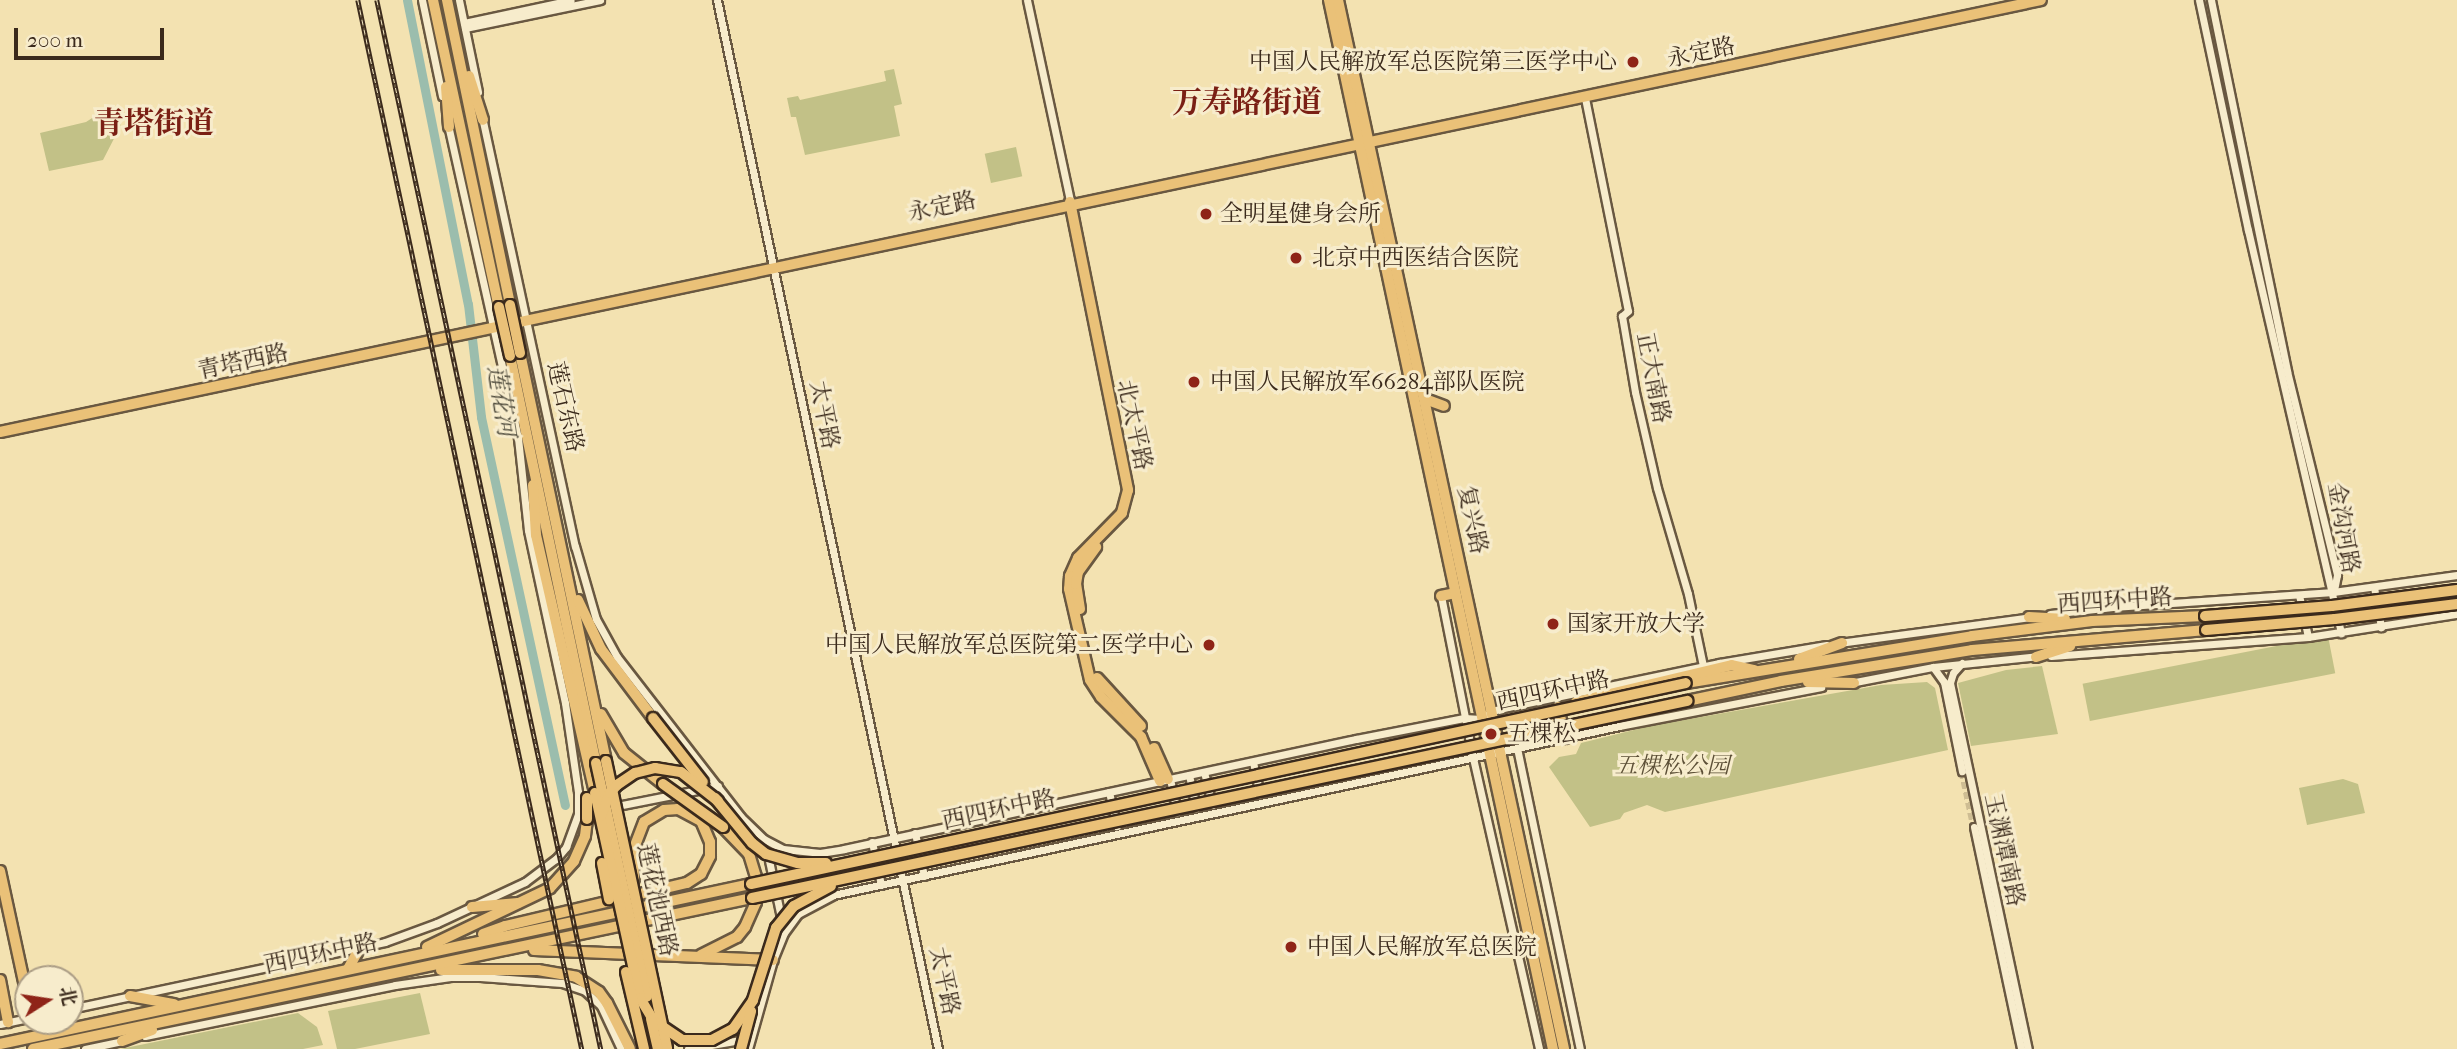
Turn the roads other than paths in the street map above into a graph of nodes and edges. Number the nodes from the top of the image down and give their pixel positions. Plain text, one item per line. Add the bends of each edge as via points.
1 (422, 0) edge
2 (433, 0) edge
3 (447, 0) edge
4 (459, 0) edge
5 (571, 0) edge
6 (600, 0) edge
7 (717, 0) edge
8 (1027, 0) edge
9 (1329, 0) edge
10 (1338, 0) edge
11 (2041, 0) edge
12 (2199, 0) edge
13 (2211, 0) edge
14 (461, 27) junction
15 (443, 46) junction
16 (1585, 98) junction
17 (483, 120) joint
18 (449, 127) junction
19 (1363, 141) junction
20 (1071, 204) junction
21 (773, 266) junction
22 (504, 306) junction
23 (524, 318) junction
24 (493, 325) junction
25 (467, 331) junction
26 (515, 354) junction
27 (1425, 399) junction
28 (1444, 406) dead end
29 (0, 425) edge
30 (0, 432) edge
31 (533, 462) junction
32 (567, 571) junction
33 (2457, 575) edge
34 (2374, 587) junction
35 (2457, 590) edge
36 (2333, 592) junction
37 (1454, 593) junction
38 (2299, 595) junction
39 (1441, 596) joint
40 (2457, 604) edge
41 (2457, 614) edge
42 (2029, 617) junction
43 (2092, 621) junction
44 (2381, 627) junction
45 (2341, 633) junction
46 (2308, 637) junction
47 (2092, 640) junction
48 (1842, 643) junction
49 (2036, 657) junction
50 (1962, 663) junction
51 (1703, 666) junction
52 (1777, 667) junction
53 (1933, 667) junction
54 (1756, 671) junction
55 (1781, 681) junction
56 (1854, 682) junction
57 (592, 691) junction
58 (1558, 707) junction
59 (1493, 715) junction
60 (1464, 718) junction
61 (1481, 719) junction
62 (1565, 738) junction
63 (1517, 748) junction
64 (1501, 752) junction
65 (1489, 755) junction
66 (1473, 758) junction
67 (601, 762) junction
68 (1252, 762) junction
69 (1962, 771) tunnel mouth
70 (1204, 772) junction
71 (1189, 775) junction
72 (1166, 780) junction
73 (718, 786) junction
74 (1109, 792) junction
75 (591, 795) junction
76 (718, 801) junction
77 (1262, 802) junction
78 (1213, 813) junction
79 (583, 816) junction
80 (1198, 816) junction
81 (1179, 820) junction
82 (1974, 827) tunnel mouth
83 (915, 833) junction
84 (1118, 833) junction
85 (894, 837) junction
86 (764, 839) junction
87 (872, 842) junction
88 (846, 864) junction
89 (0, 871) edge
90 (924, 876) junction
91 (850, 877) junction
92 (903, 881) junction
93 (881, 885) junction
94 (667, 895) junction
95 (635, 896) junction
96 (534, 898) junction
97 (472, 907) junction
98 (784, 933) junction
99 (360, 947) junction
100 (511, 950) junction
101 (407, 956) junction
102 (682, 957) junction
103 (773, 960) junction
104 (20, 965) edge
105 (348, 969) junction
106 (538, 970) junction
107 (410, 971) junction
108 (480, 976) junction
109 (0, 980) edge
110 (131, 996) junction
111 (754, 1000) junction
112 (180, 1005) junction
113 (84, 1006) edge
114 (183, 1018) junction
115 (4, 1023) edge
116 (752, 1038) junction
117 (122, 1041) junction
118 (0, 1044) edge
119 (33, 1049) edge
120 (85, 1049) edge
121 (621, 1049) edge
122 (630, 1049) edge
123 (643, 1049) edge
124 (658, 1049) edge
125 (667, 1049) edge
126 (688, 1049) edge
127 (741, 1049) edge
128 (750, 1049) edge
129 (938, 1049) edge
130 (1539, 1049) edge
131 (1553, 1049) edge
132 (1564, 1049) edge
133 (1580, 1049) edge
134 (2021, 1049) edge
135 (2028, 1049) edge

1 - 18 street
2 - 15 highway
3 - 14 highway
4 - 14 street
5 - 14 street
6 - 14 street
7 - 21 street, 太平路
8 - 20 street, 北太平路
9 - 19 highway, 复兴路
10 - 19 highway, 复兴路
11 - 16 main road, 永定路
12 - 36 street, 金沟河路 via 2326,578
13 - 36 street, 金沟河路 via 2287,371 2337,576
14 - 17 highway
14 - 22 highway
15 - 18 highway
15 - 22 highway
16 - 19 main road, 永定路
16 - 51 street, 正大南路 via 1628,311 1622,316 1635,392
17 - 23 street, 莲石东路
18 - 24 street
19 - 20 main road, 永定路
19 - 27 highway, 复兴路
19 - 37 highway, 复兴路
20 - 21 main road, 永定路
20 - 72 main road, 北太平路 via 1128,490 1122,513 1077,558 1069,589 1090,680 1141,737
21 - 23 main road, 永定路
21 - 85 street, 太平路
22 - 26 highway, bridge
23 - 24 main road, 永定路
23 - 73 street, 莲石东路 via 596,620 617,657
24 - 25 main road, 青塔西路
24 - 79 street via 523,465 528,530 565,703
25 - 29 main road, 青塔西路
25 - 30 main road, 青塔西路
26 - 31 highway, 莲石东路
26 - 32 highway, 莲石东路
27 - 28 main road
27 - 59 highway, 复兴路
31 - 67 highway, 莲石东路
31 - 75 highway via 536,535
32 - 57 highway, 莲石东路
32 - 76 highway, bridge via 601,649
33 - 34 street, 西四环中路
34 - 36 street, 西四环中路
34 - 44 street
35 - 43 highway, 西四环中路, bridge via 2332,606
36 - 38 street, 西四环中路
36 - 45 street
37 - 39 main road
37 - 61 highway, 复兴路
38 - 42 street, 西四环中路
38 - 46 street
39 - 60 street
40 - 47 highway, 西四环中路, bridge via 2335,620
41 - 44 street, 西四环中路
42 - 43 highway
42 - 48 street, 西四环中路
43 - 52 highway, 西四环中路
44 - 45 street, 西四环中路
45 - 46 street, 西四环中路
46 - 49 street, 西四环中路
47 - 49 highway
47 - 55 highway, 西四环中路 via 1972,650
48 - 51 street, 西四环中路
48 - 52 highway
49 - 50 street, 西四环中路
50 - 53 street, 西四环中路
50 - 135 street, 玉渊潭南路 via 1950,683
51 - 59 street, 西四环中路
52 - 54 highway, 西四环中路
53 - 56 street, 西四环中路
53 - 69 street, 玉渊潭南路 via 1944,682
54 - 58 highway via 1732,665
54 - 88 highway, 西四环中路, bridge
55 - 56 highway
55 - 91 highway, 西四环中路, bridge
56 - 62 street, 西四环中路
57 - 67 highway, 莲石东路
57 - 102 highway, bridge via 605,724 624,753 723,827 749,854 756,877 756,902 746,926 715,951
58 - 59 highway
58 - 62 highway
59 - 61 highway
59 - 64 highway, 复兴路
60 - 61 street, 西四环中路
60 - 66 street
60 - 68 street, 西四环中路
61 - 65 highway, 复兴路
62 - 63 street, 西四环中路
63 - 64 street, 西四环中路
63 - 133 street
64 - 65 street, 西四环中路
64 - 132 highway, 复兴路
65 - 66 street, 西四环中路
65 - 131 highway, 复兴路
66 - 77 street, 西四环中路
66 - 130 street
67 - 95 highway, 莲花池西路, bridge
67 - 124 highway, 莲花池西路, bridge
68 - 70 street, 西四环中路
68 - 77 street
70 - 71 street, 西四环中路
70 - 78 street
71 - 72 street, 西四环中路
71 - 80 street
72 - 74 street, 西四环中路
72 - 81 street
73 - 79 street
73 - 86 street, 西四环中路
74 - 83 street, 西四环中路
74 - 84 street
75 - 79 highway, bridge
75 - 111 highway, bridge via 640,998 654,1021 682,1040 712,1040 733,1029
76 - 88 highway, bridge via 766,854 798,863
76 - 123 highway, bridge via 681,772 655,768 625,778 603,806 600,853
77 - 78 street, 西四环中路
78 - 80 street, 西四环中路
79 - 96 highway via 585,836 574,861 563,877
79 - 97 street, 西四环中路 via 556,859 525,882
80 - 81 street, 西四环中路
81 - 84 street, 西四环中路
82 - 134 street, 玉渊潭南路
83 - 85 street, 西四环中路
83 - 90 street
84 - 90 street, 西四环中路
85 - 87 street, 西四环中路
85 - 92 street, 太平路
86 - 87 street, 西四环中路 via 795,852 820,853
86 - 98 street
87 - 93 street
88 - 94 highway, 西四环中路, bridge
89 - 104 main road
90 - 92 street, 西四环中路
91 - 100 highway, 西四环中路, bridge
91 - 111 highway, bridge via 804,899 784,917 770,940
92 - 93 street, 西四环中路
92 - 129 street, 太平路
93 - 98 street, 西四环中路 via 816,902
94 - 95 highway, bridge via 694,880 710,856 707,830 691,814 678,809 653,815 638,833 633,850
94 - 101 highway, 西四环中路 via 505,926 450,947
95 - 125 highway, 莲花池西路, bridge
96 - 97 highway
96 - 101 highway
97 - 99 street, 西四环中路 via 416,932
98 - 103 street, 西四环中路
99 - 105 highway
99 - 110 street, 西四环中路
100 - 102 highway
100 - 107 highway, 西四环中路
101 - 105 highway, 西四环中路
102 - 103 highway
103 - 116 street, 西四环中路
105 - 112 highway, 西四环中路
106 - 107 highway
106 - 108 highway
106 - 122 highway via 563,973 599,992
107 - 114 highway, 西四环中路
108 - 117 street, 西四环中路 via 395,985
108 - 121 street, 西四环中路 via 562,983 585,990 601,1006
109 - 115 main road
110 - 112 highway
110 - 113 street, 西四环中路
111 - 127 highway, bridge
112 - 118 highway, 西四环中路
114 - 117 highway
114 - 119 highway, 西四环中路
116 - 126 street
116 - 128 street
117 - 120 street, 西四环中路

